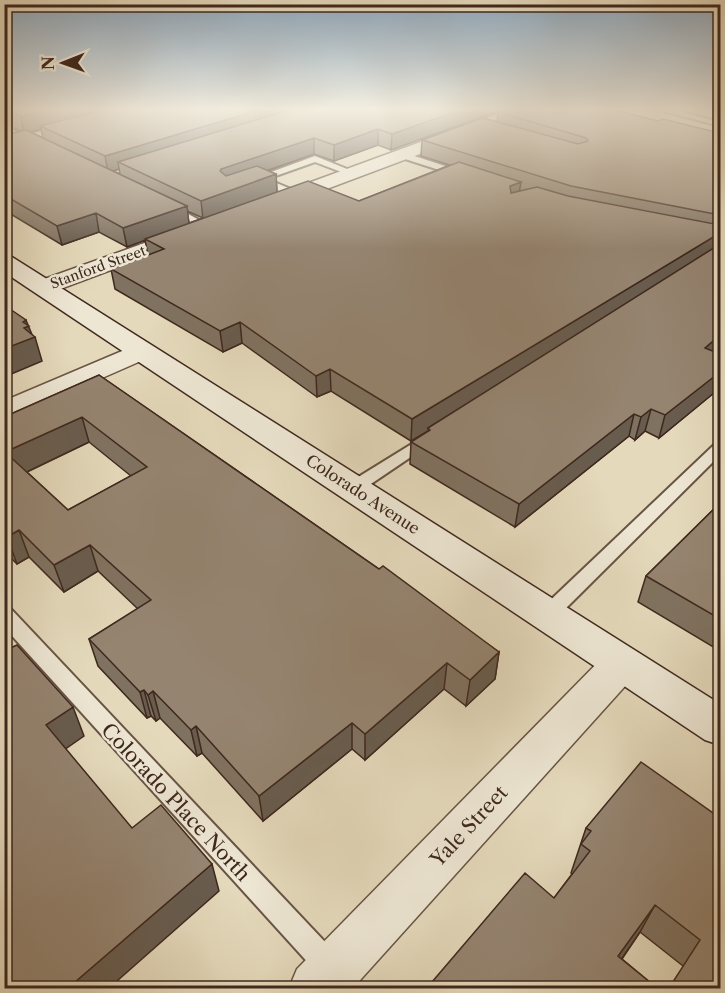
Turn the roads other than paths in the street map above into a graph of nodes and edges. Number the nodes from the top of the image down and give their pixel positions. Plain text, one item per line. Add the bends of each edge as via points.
1 (396, 156) edge
2 (409, 156) edge
3 (352, 173) junction
4 (258, 178) junction
5 (479, 180) edge
6 (239, 185) edge
7 (296, 194) junction
8 (158, 202) edge
9 (262, 206) edge
10 (229, 218) edge
11 (207, 227) junction
12 (4, 262) edge
13 (44, 288) junction
14 (141, 351) junction
15 (4, 412) edge
16 (443, 430) edge
17 (720, 447) edge
18 (353, 488) junction
19 (4, 614) edge
20 (547, 615) junction
21 (622, 663) junction
22 (720, 727) edge
23 (333, 983) edge

1 - 3 street
2 - 5 lane
3 - 4 lane via 315,159
3 - 7 street
4 - 6 lane
4 - 7 lane
7 - 9 street
8 - 11 lane
10 - 11 street, Stanford Street
11 - 13 street, Stanford Street
12 - 13 street, Colorado Avenue
13 - 14 street, Colorado Avenue
14 - 15 street
14 - 18 street, Colorado Avenue
16 - 18 lane
17 - 20 lane
18 - 20 street, Colorado Avenue
19 - 23 lane, Colorado Place North via 32,661
20 - 21 street, Colorado Avenue
21 - 22 street, Colorado Avenue
21 - 23 street, Yale Street

